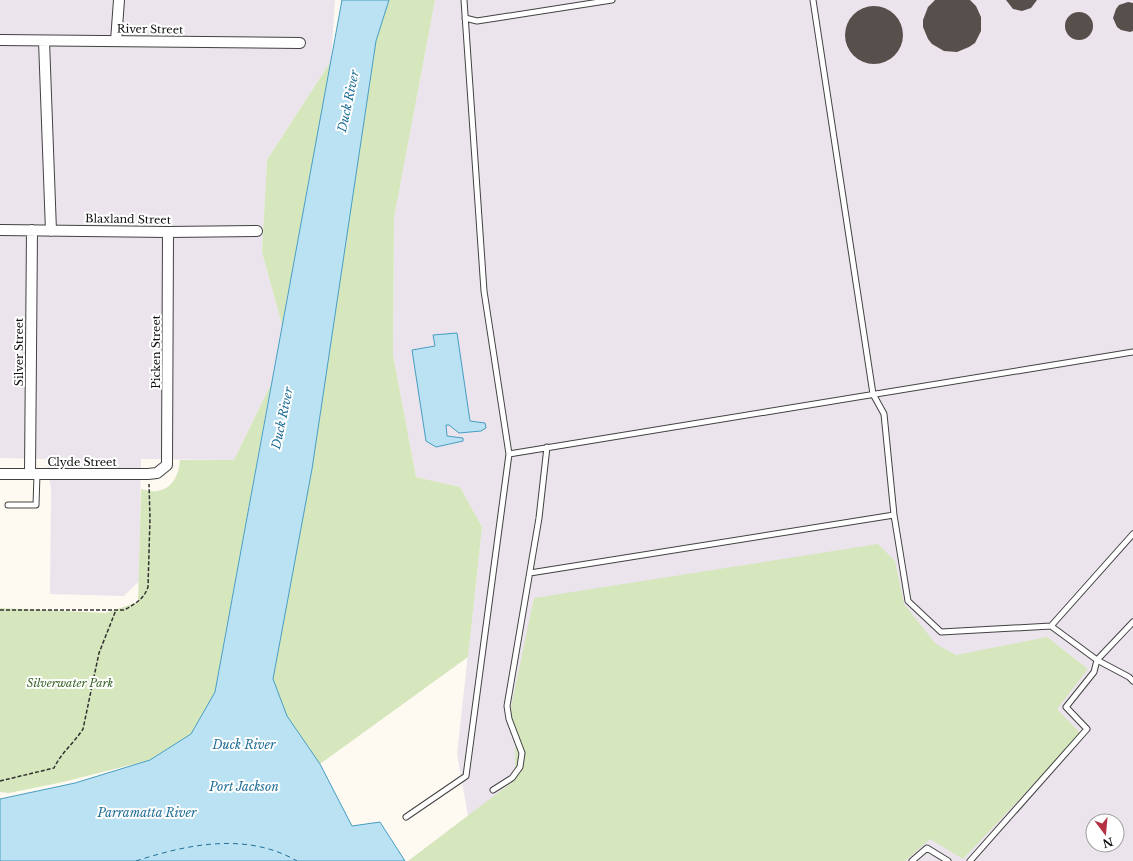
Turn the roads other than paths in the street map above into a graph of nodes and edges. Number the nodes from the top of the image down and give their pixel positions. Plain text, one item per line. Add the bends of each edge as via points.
1 (119, 0) edge
2 (464, 0) edge
3 (612, 0) edge
4 (814, 0) edge
5 (465, 18) junction
6 (0, 40) edge
7 (44, 41) junction
8 (116, 41) junction
9 (300, 43) dead end
10 (0, 230) edge
11 (32, 230) junction
12 (51, 230) junction
13 (257, 231) dead end
14 (168, 232) junction
15 (1133, 352) edge
16 (873, 394) junction
17 (547, 447) junction
18 (508, 454) junction
19 (162, 470) joint
20 (0, 474) edge
21 (33, 474) junction
22 (8, 505) dead end
23 (894, 516) junction
24 (1133, 534) edge
25 (530, 573) junction
26 (1133, 622) edge
27 (1051, 626) junction
28 (1097, 660) junction
29 (1133, 681) edge
30 (493, 790) dead end
31 (406, 817) dead end
32 (912, 861) edge
33 (948, 861) edge
34 (970, 861) edge

1 - 8 street
2 - 5 lane
3 - 5 lane via 477,20
4 - 16 lane
5 - 18 lane via 484,291
6 - 7 street, River Street
7 - 8 street, River Street
7 - 12 street
8 - 9 street, River Street
10 - 11 street, Blaxland Street
11 - 12 street, Blaxland Street
11 - 21 street, Silver Street
12 - 14 street, Blaxland Street
13 - 14 street, Blaxland Street
14 - 19 street, Picken Street via 168,455 167,465
15 - 16 lane
16 - 17 lane
16 - 23 lane via 884,414
17 - 18 lane
17 - 25 lane
18 - 31 lane via 466,776
19 - 21 street, Clyde Street via 148,474
20 - 21 street, Clyde Street
21 - 22 lane via 36,505
23 - 25 lane
23 - 27 lane via 908,601 941,632
24 - 27 lane
25 - 30 lane via 507,706 522,753 520,767 512,778
26 - 28 lane
27 - 28 lane
28 - 29 lane
28 - 34 lane via 1094,672 1066,707 1087,729
32 - 33 lane via 927,848

